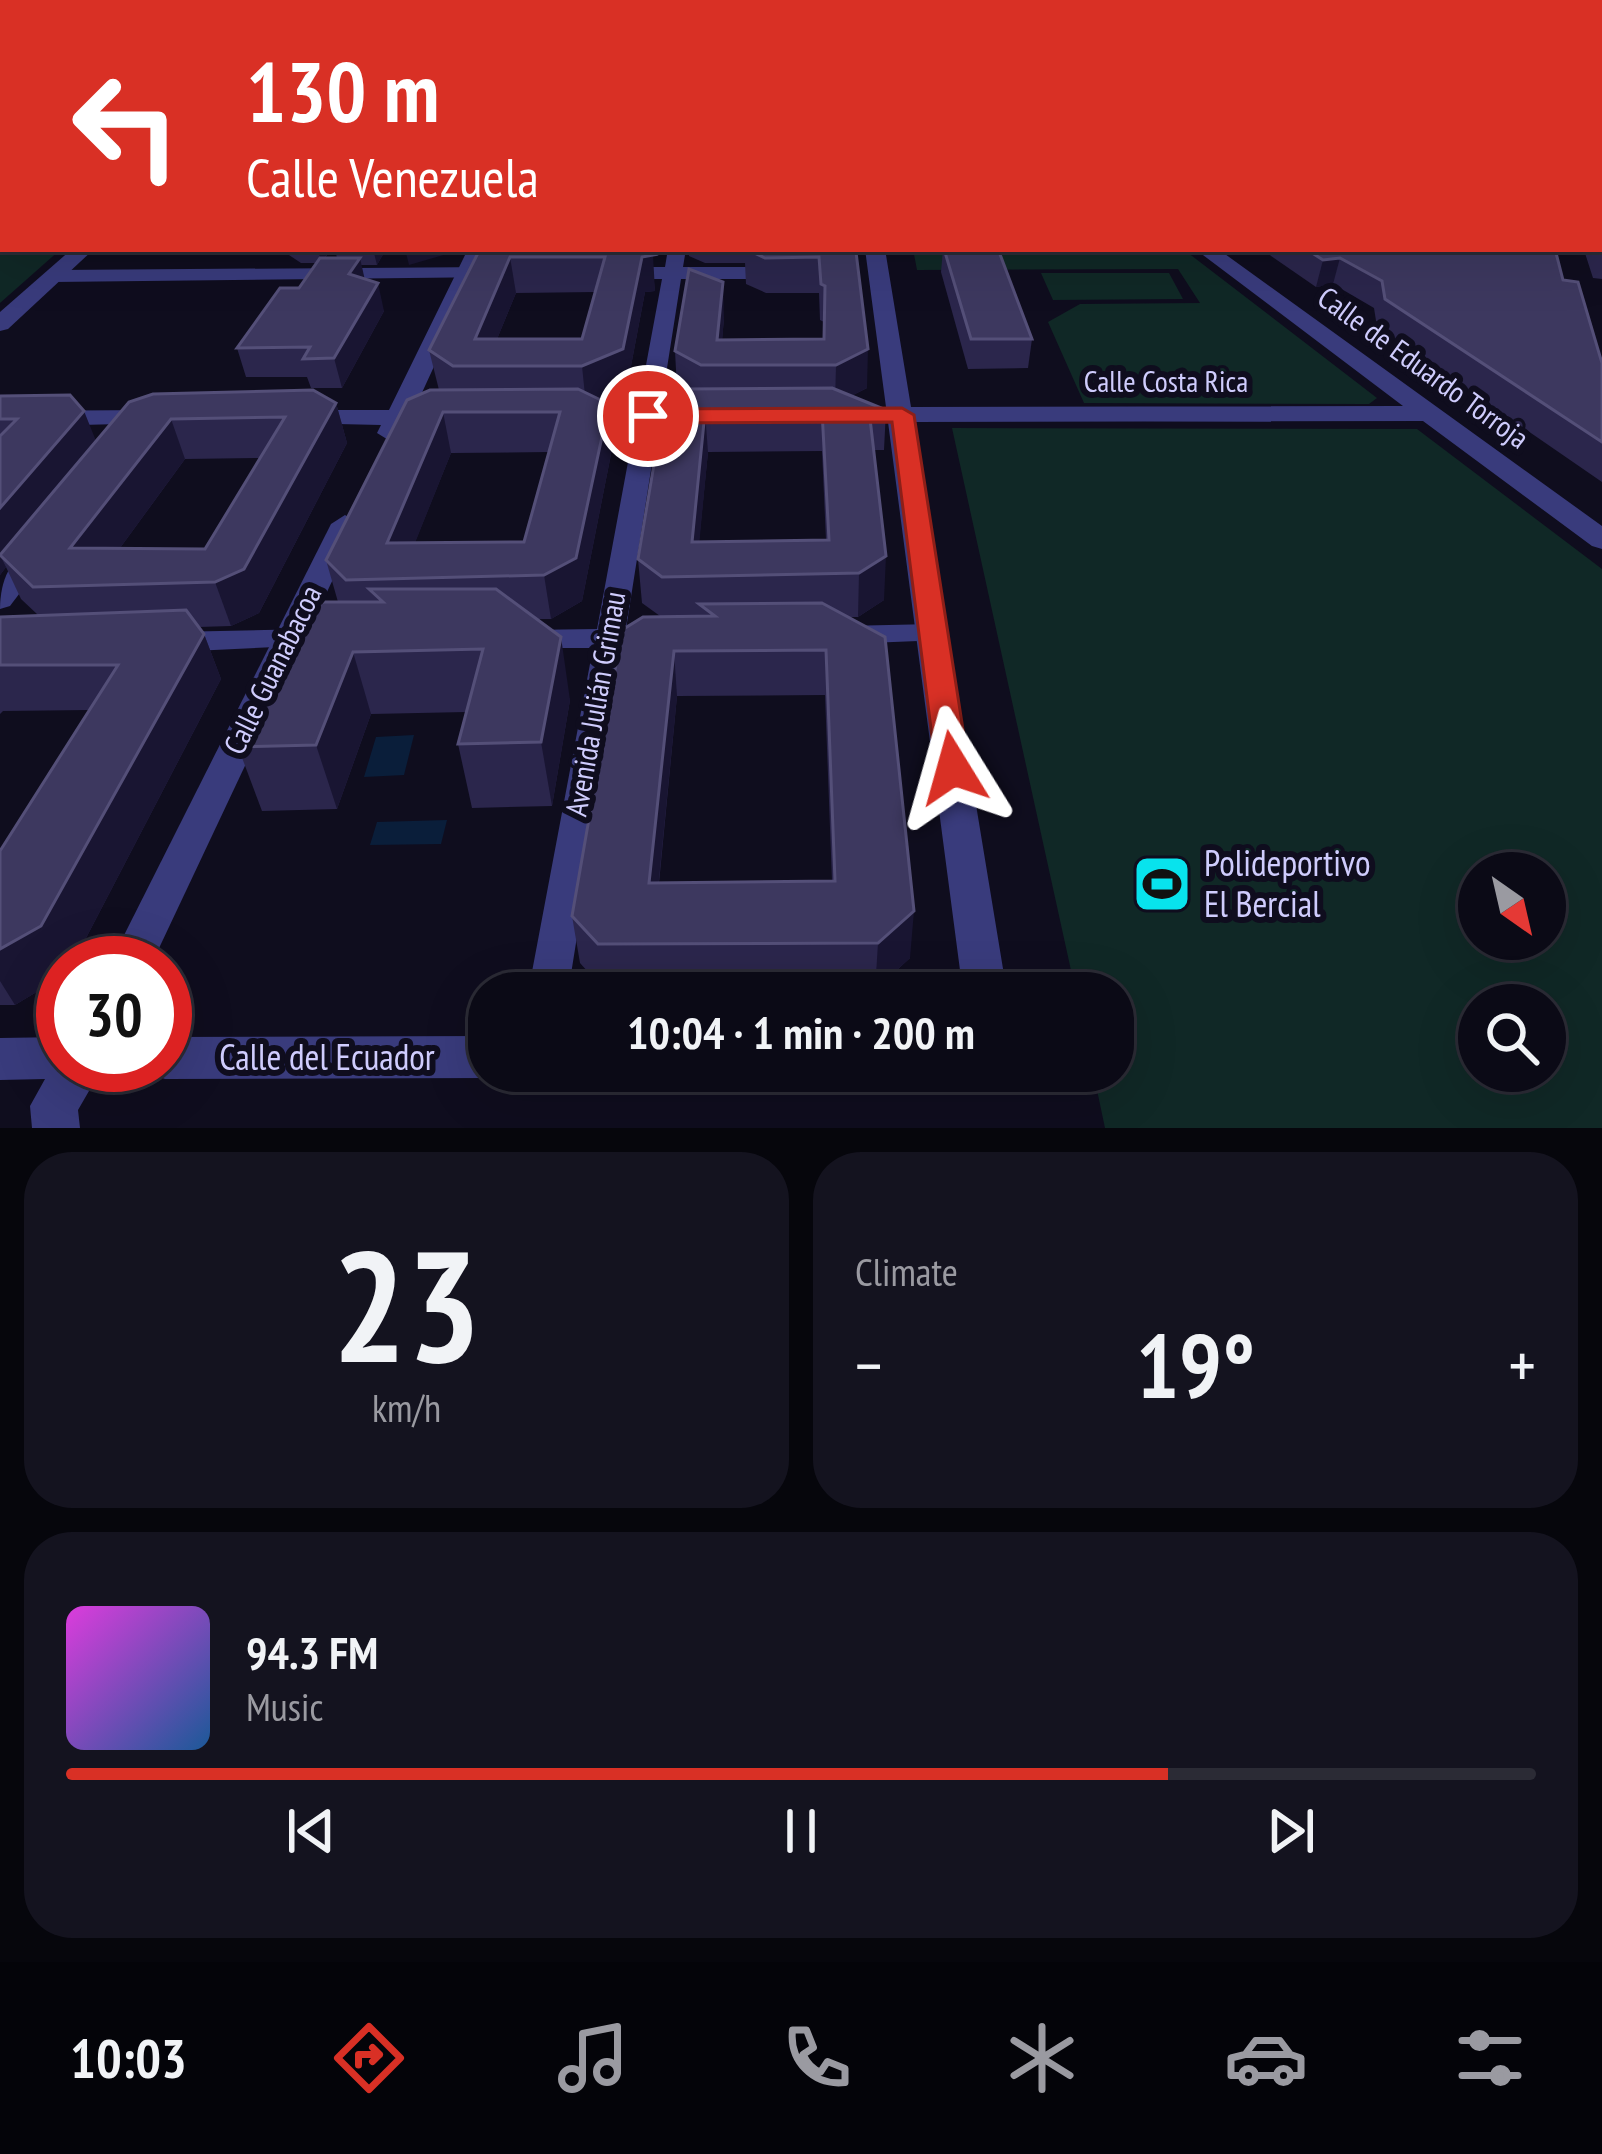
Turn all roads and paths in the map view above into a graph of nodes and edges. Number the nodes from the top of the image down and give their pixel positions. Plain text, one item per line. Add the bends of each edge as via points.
1 (81, 252) edge
2 (287, 252) edge
3 (677, 252) edge
4 (1209, 252) edge
5 (473, 261) edge
6 (870, 265) edge
7 (513, 273) edge
8 (605, 273) edge
9 (674, 273) junction
10 (811, 273) edge
11 (269, 274) junction
12 (54, 276) junction
13 (0, 324) edge
14 (1430, 413) junction
15 (902, 415) junction
16 (648, 416) junction
17 (718, 416) edge
18 (810, 416) edge
19 (399, 417) junction
20 (467, 417) edge
21 (535, 417) edge
22 (190, 418) edge
23 (283, 418) edge
24 (0, 419) edge
25 (378, 457) edge
26 (358, 497) edge
27 (58, 527) edge
28 (1602, 540) edge
29 (0, 600) edge
30 (934, 633) junction
31 (816, 635) edge
32 (287, 638) junction
33 (333, 638) edge
34 (492, 638) edge
35 (676, 638) edge
36 (605, 639) junction
37 (144, 643) edge
38 (144, 936) edge
39 (551, 972) edge
40 (982, 972) edge
41 (468, 1057) edge
42 (36, 1058) edge
43 (192, 1058) edge
44 (0, 1059) edge
45 (63, 1092) edge
46 (56, 1128) edge

1 - 12 street
2 - 11 street
3 - 9 street, Avenida Julián Grimau
4 - 14 street, Calle de Eduardo Torroja
5 - 7 street
5 - 11 street
5 - 19 street
6 - 15 street
8 - 9 street
9 - 10 street
9 - 16 street, Avenida Julián Grimau
11 - 12 street
12 - 13 street
14 - 15 street, Calle Costa Rica
14 - 28 street, Calle de Eduardo Torroja
15 - 18 street, Calle Costa Rica
15 - 30 street
16 - 17 street
16 - 21 street
16 - 36 street, Avenida Julián Grimau
19 - 20 street
19 - 23 street
19 - 25 street
22 - 24 street via 136,428
26 - 32 street, Calle Guanabacoa
27 - 29 street
30 - 31 street
30 - 40 street
32 - 33 street
32 - 37 street
32 - 38 street, Calle Guanabacoa
34 - 36 street
35 - 36 street
36 - 39 street, Avenida Julián Grimau
41 - 43 street, Calle del Ecuador
42 - 44 street
45 - 46 street via 54,1106

